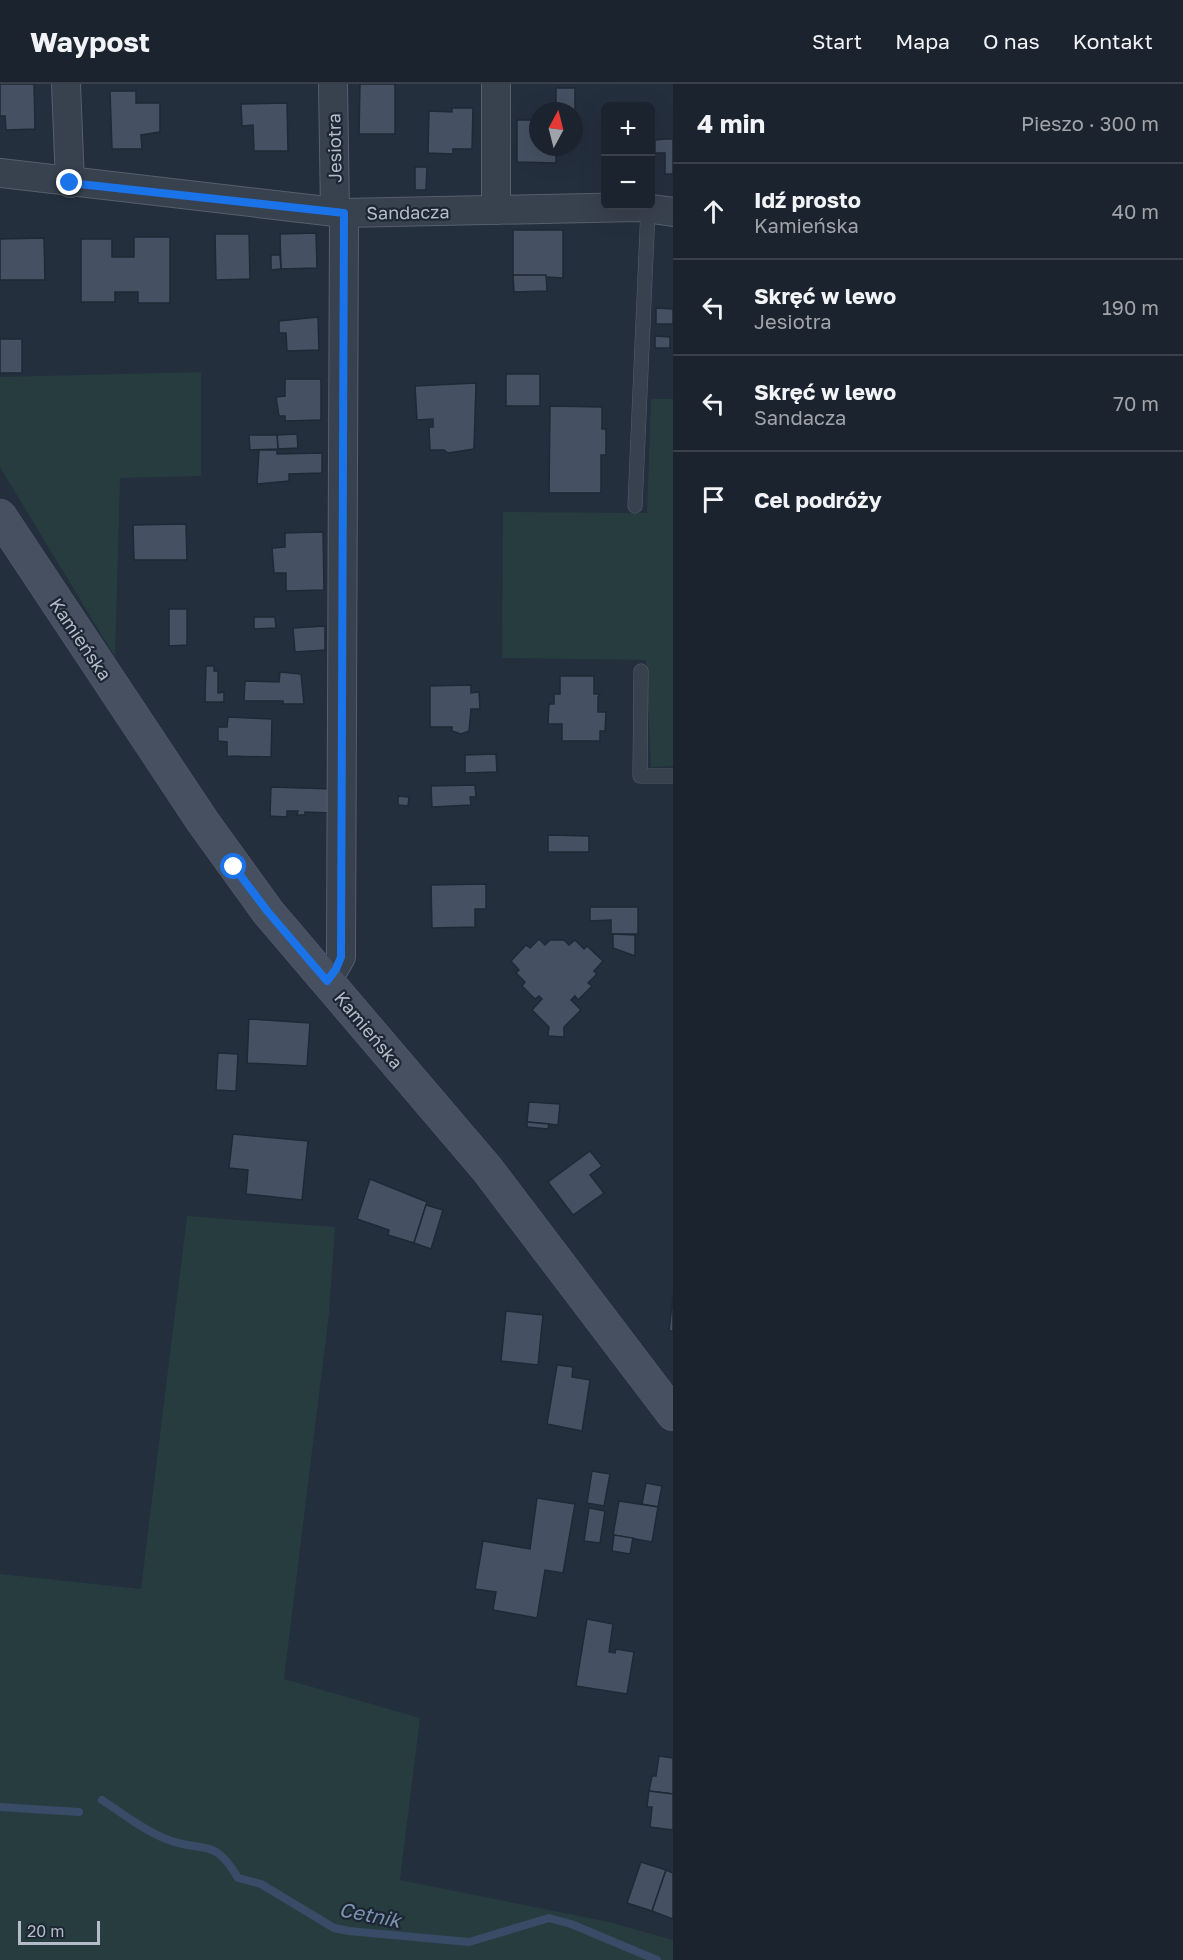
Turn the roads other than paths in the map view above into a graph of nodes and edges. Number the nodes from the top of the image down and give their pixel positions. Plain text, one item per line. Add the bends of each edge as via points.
1 (66, 84) edge
2 (333, 84) edge
3 (496, 84) edge
4 (0, 173) edge
5 (70, 183) junction
6 (496, 210) junction
7 (661, 211) edge
8 (339, 212) junction
9 (635, 506) dead end
10 (0, 516) edge
11 (641, 670) dead end
12 (673, 776) edge
13 (327, 981) junction
14 (673, 1414) edge

1 - 5 street
2 - 8 street, Jesiotra
3 - 6 street
4 - 5 street, Sandacza
5 - 8 street, Sandacza
6 - 7 street, Sandacza
6 - 8 street, Sandacza
7 - 9 lane, Sandacza
8 - 13 street, Jesiotra via 341,957
10 - 13 street, Kamieńska via 234,867
11 - 12 lane via 640,776
13 - 14 street, Kamieńska via 487,1169

